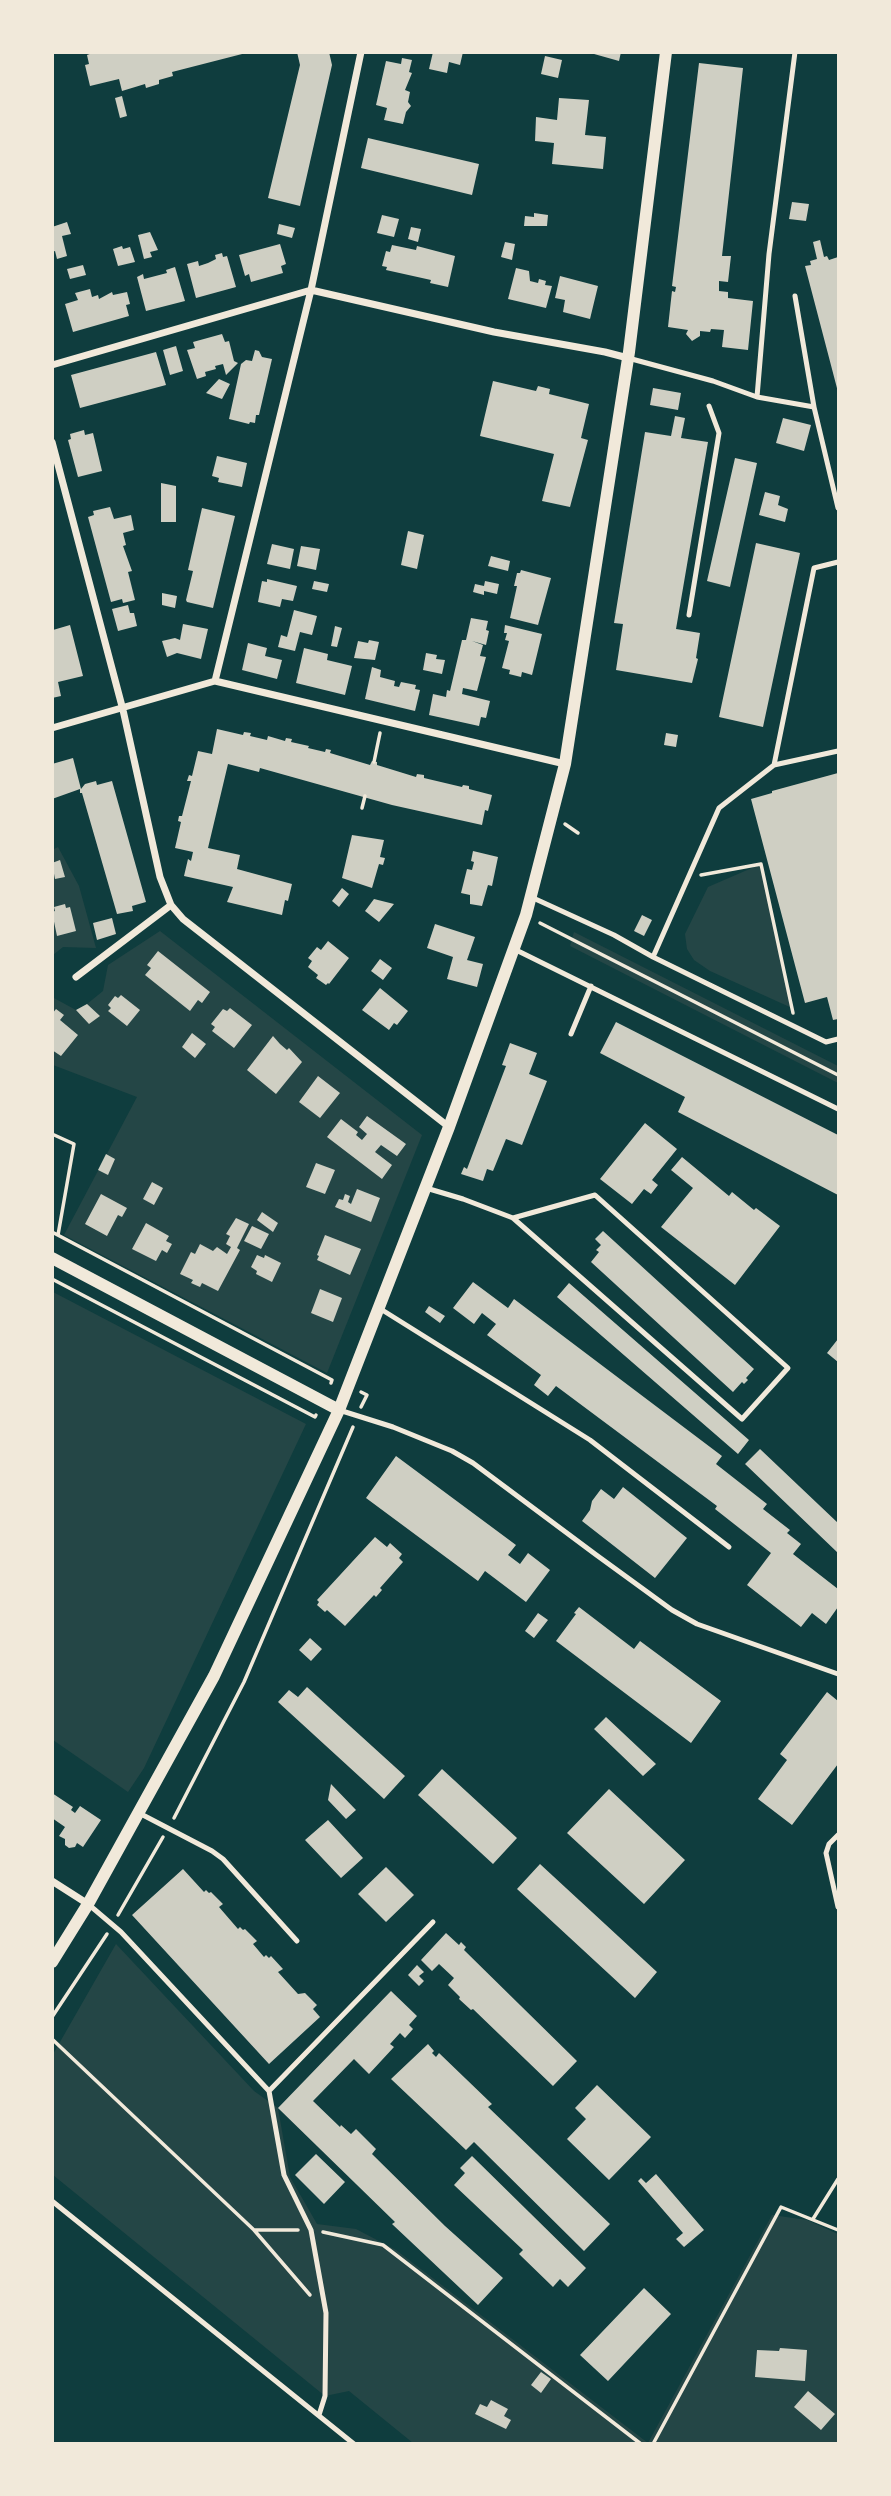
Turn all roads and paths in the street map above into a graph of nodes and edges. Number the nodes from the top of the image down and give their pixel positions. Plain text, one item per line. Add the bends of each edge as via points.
1 (361, 52) edge
2 (666, 52) edge
3 (795, 52) edge
4 (311, 290) junction
5 (795, 296) dead end
6 (628, 358) junction
7 (52, 365) edge
8 (757, 397) junction
9 (709, 405) dead end
10 (814, 407) junction
11 (52, 442) edge
12 (838, 508) edge
13 (838, 562) edge
14 (688, 615) dead end
15 (215, 681) junction
16 (123, 709) junction
17 (382, 722) junction
18 (52, 728) edge
19 (838, 751) edge
20 (374, 762) dead end
21 (565, 764) junction
22 (774, 765) junction
23 (365, 796) dead end
24 (362, 808) dead end
25 (689, 877) junction
26 (531, 897) junction
27 (171, 905) junction
28 (526, 915) junction
29 (514, 949) junction
30 (653, 957) junction
31 (76, 977) dead end
32 (591, 986) junction
33 (796, 1027) junction
34 (571, 1034) dead end
35 (838, 1039) edge
36 (838, 1075) edge
37 (838, 1108) edge
38 (449, 1127) junction
39 (52, 1134) edge
40 (426, 1188) junction
41 (513, 1218) junction
42 (52, 1232) edge
43 (58, 1235) junction
44 (52, 1258) edge
45 (379, 1308) junction
46 (332, 1380) dead end
47 (367, 1395) dead end
48 (339, 1410) junction
49 (358, 1416) junction
50 (729, 1547) dead end
51 (838, 1674) edge
52 (139, 1813) junction
53 (168, 1828) junction
54 (838, 1835) edge
55 (52, 1881) edge
56 (88, 1905) junction
57 (838, 1907) edge
58 (433, 1922) dead end
59 (113, 1925) junction
60 (297, 1941) dead end
61 (52, 1962) edge
62 (52, 2017) edge
63 (52, 2039) edge
64 (269, 2091) junction
65 (838, 2179) edge
66 (52, 2201) edge
67 (813, 2219) junction
68 (254, 2230) junction
69 (311, 2230) junction
70 (838, 2230) edge
71 (326, 2313) junction
72 (319, 2415) junction
73 (354, 2444) edge
74 (641, 2444) edge
75 (653, 2444) edge

1 - 4 street
2 - 6 street
3 - 8 lane via 769,254
4 - 6 street
4 - 7 street
4 - 15 street
5 - 10 lane
6 - 8 lane
6 - 21 street
8 - 10 lane
9 - 14 lane via 719,433
10 - 12 lane
11 - 16 street
13 - 22 lane via 814,568
15 - 16 street
15 - 17 street
16 - 18 street
16 - 27 street via 160,877
17 - 20 path
17 - 21 street
19 - 22 lane
21 - 26 street
22 - 25 lane via 719,808
23 - 24 path
25 - 30 lane
25 - 33 path via 761,864
26 - 28 street
26 - 30 lane
27 - 31 street
27 - 38 street
28 - 29 street
28 - 36 path
29 - 32 lane
29 - 38 street
30 - 33 lane
32 - 34 lane
32 - 37 lane
33 - 35 lane via 827,1042
38 - 40 street
39 - 43 path via 74,1144
40 - 41 lane
40 - 45 street
41 - 41 lane via 595,1195 788,1368 742,1419
42 - 43 path
43 - 46 path
44 - 48 street
45 - 48 street
45 - 50 lane via 590,1440
47 - 49 path
48 - 49 lane
48 - 52 street via 214,1676
49 - 51 lane via 473,1463 697,1624
49 - 53 path via 244,1682
52 - 53 lane
52 - 56 street
53 - 59 path
53 - 60 lane via 223,1859
54 - 57 lane via 825,1853
55 - 56 street
56 - 59 lane
56 - 61 street
58 - 64 lane
59 - 62 path
59 - 64 lane
63 - 68 path
64 - 69 lane via 284,2175
65 - 67 path
66 - 72 lane
67 - 70 path
67 - 75 path via 781,2207
68 - 69 path
68 - 71 path
69 - 71 lane
69 - 74 path via 383,2245
71 - 72 lane via 325,2396
72 - 73 lane

